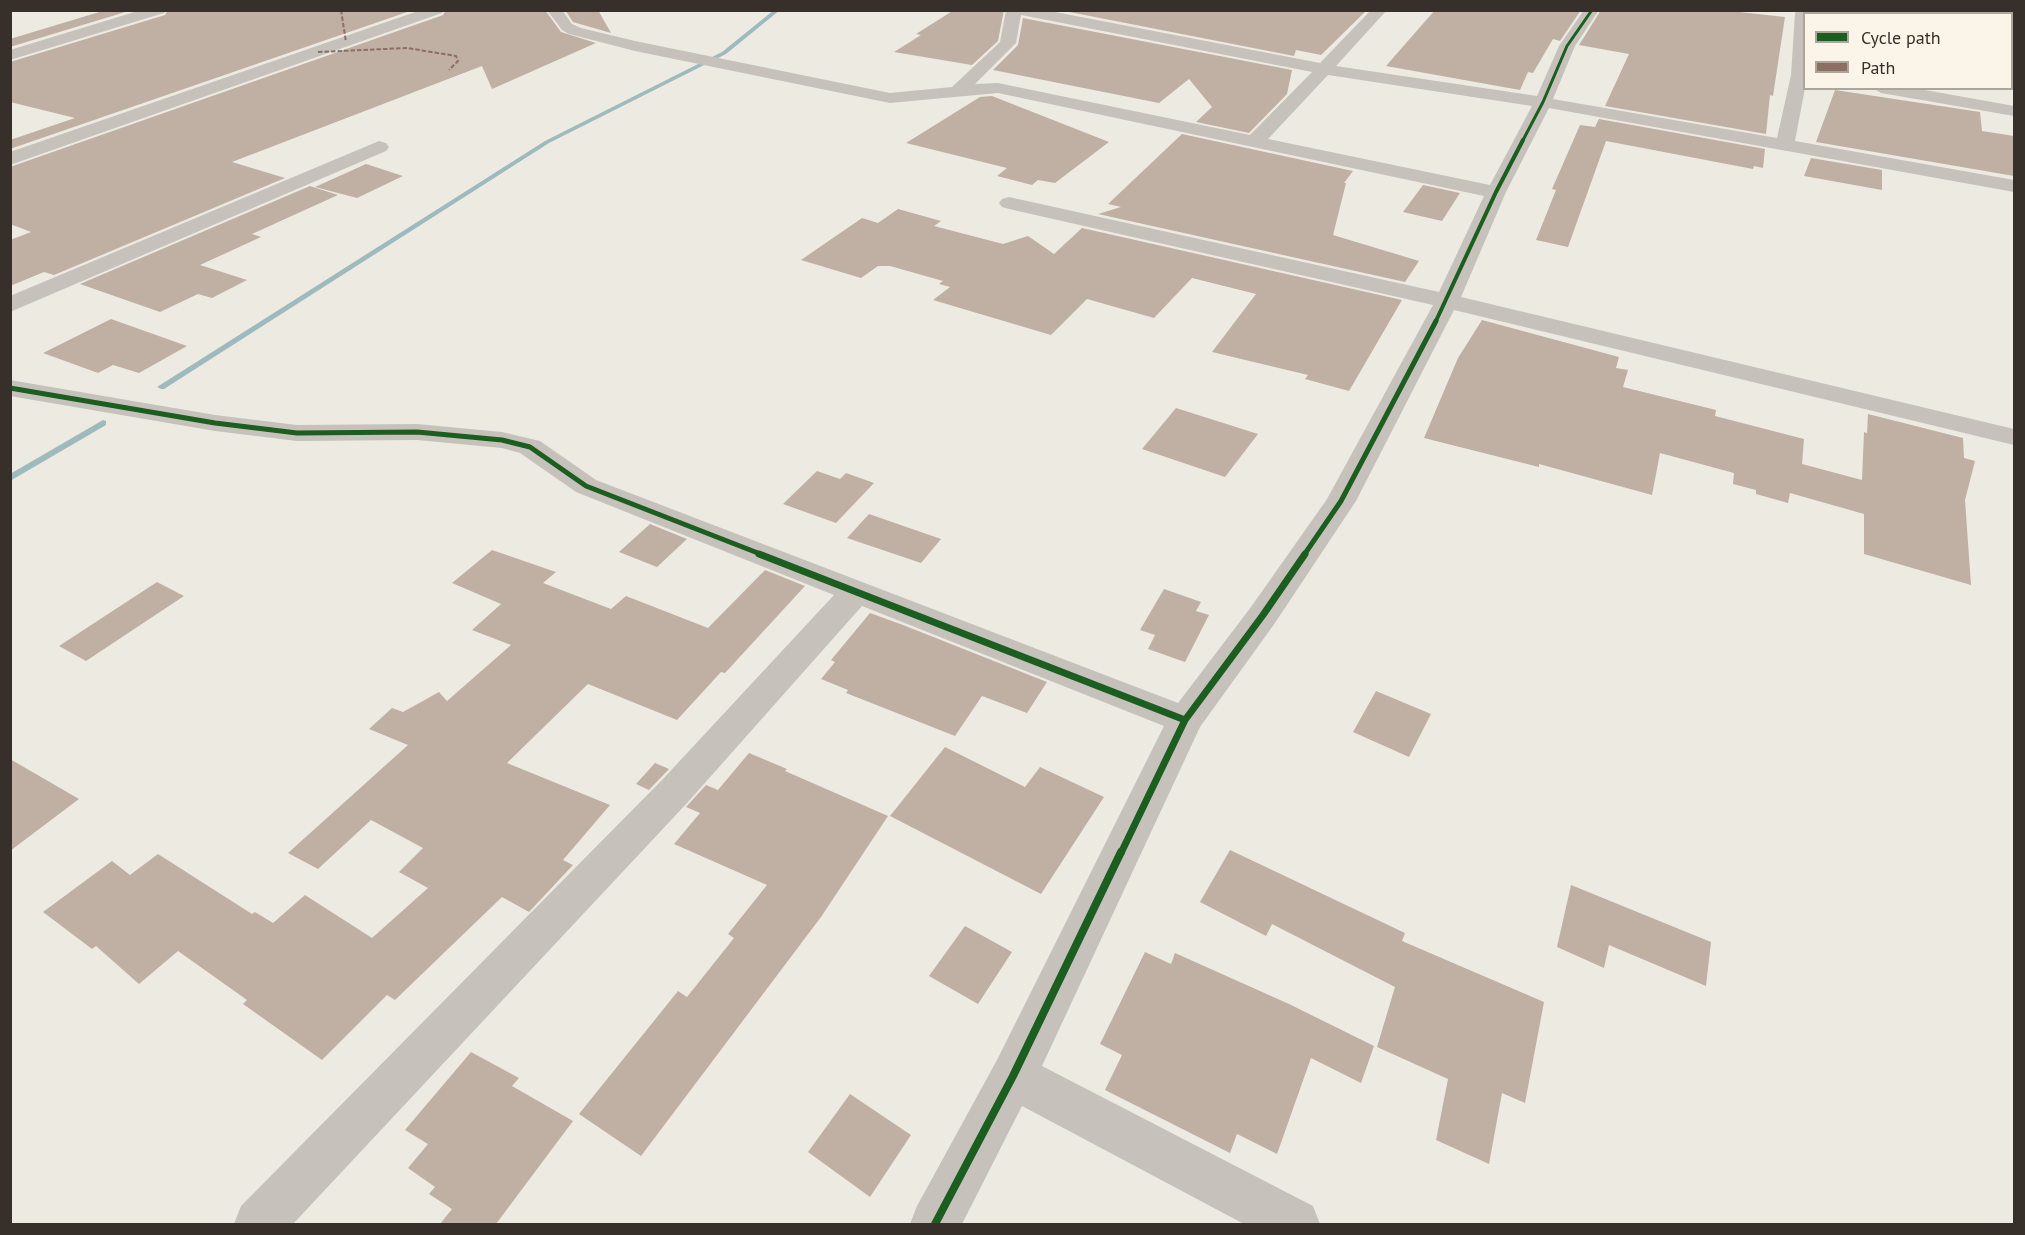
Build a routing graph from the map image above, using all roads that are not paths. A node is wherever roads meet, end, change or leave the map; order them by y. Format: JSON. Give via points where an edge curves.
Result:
{"nodes":[{"id":1,"x":159,"y":10,"type":"edge"},
{"id":2,"x":437,"y":10,"type":"edge"},
{"id":3,"x":554,"y":10,"type":"edge"},
{"id":4,"x":1014,"y":10,"type":"edge"},
{"id":5,"x":1019,"y":10,"type":"edge"},
{"id":6,"x":1592,"y":10,"type":"edge"},
{"id":7,"x":1376,"y":11,"type":"edge"},
{"id":8,"x":1800,"y":13,"type":"edge"},
{"id":9,"x":10,"y":55,"type":"edge"},
{"id":10,"x":1324,"y":69,"type":"junction"},
{"id":11,"x":1802,"y":75,"type":"edge"},
{"id":12,"x":1893,"y":90,"type":"edge"},
{"id":13,"x":958,"y":91,"type":"junction"},
{"id":14,"x":1543,"y":102,"type":"junction"},
{"id":15,"x":2014,"y":111,"type":"edge"},
{"id":16,"x":1255,"y":141,"type":"junction"},
{"id":17,"x":1785,"y":144,"type":"junction"},
{"id":18,"x":379,"y":147,"type":"dead end"},
{"id":19,"x":10,"y":159,"type":"edge"},
{"id":20,"x":2014,"y":186,"type":"edge"},
{"id":21,"x":1496,"y":192,"type":"junction"},
{"id":22,"x":1009,"y":203,"type":"dead end"},
{"id":23,"x":1447,"y":301,"type":"junction"},
{"id":24,"x":10,"y":305,"type":"edge"},
{"id":25,"x":10,"y":388,"type":"edge"},
{"id":26,"x":2014,"y":437,"type":"edge"},
{"id":27,"x":856,"y":592,"type":"junction"},
{"id":28,"x":1185,"y":720,"type":"junction"},
{"id":29,"x":1012,"y":1076,"type":"junction"},
{"id":30,"x":259,"y":1224,"type":"edge"},
{"id":31,"x":935,"y":1224,"type":"edge"},
{"id":32,"x":1295,"y":1224,"type":"edge"}],
"edges":[{"from":1,"to":9,"type":"street"},
{"from":2,"to":19,"type":"street"},
{"from":3,"to":13,"type":"street","via":[[575,31],[890,98]]},
{"from":4,"to":13,"type":"street","via":[[1008,43]]},
{"from":5,"to":10,"type":"street"},
{"from":6,"to":14,"type":"street","via":[[1567,46]]},
{"from":7,"to":10,"type":"street"},
{"from":8,"to":11,"type":"street"},
{"from":10,"to":14,"type":"street"},
{"from":10,"to":16,"type":"street"},
{"from":11,"to":17,"type":"street"},
{"from":12,"to":15,"type":"street"},
{"from":13,"to":16,"type":"street","via":[[998,88]]},
{"from":14,"to":17,"type":"street"},
{"from":14,"to":21,"type":"street"},
{"from":16,"to":21,"type":"street"},
{"from":17,"to":20,"type":"street"},
{"from":18,"to":24,"type":"street"},
{"from":21,"to":23,"type":"street"},
{"from":22,"to":23,"type":"street"},
{"from":23,"to":26,"type":"street"},
{"from":23,"to":28,"type":"street","via":[[1341,501]]},
{"from":25,"to":27,"type":"street","via":[[297,433],[417,432],[502,440],[530,447],[586,486]]},
{"from":27,"to":28,"type":"street"},
{"from":27,"to":30,"type":"street","via":[[675,791]]},
{"from":28,"to":29,"type":"street"},
{"from":29,"to":31,"type":"street"},
{"from":29,"to":32,"type":"street"}]}
